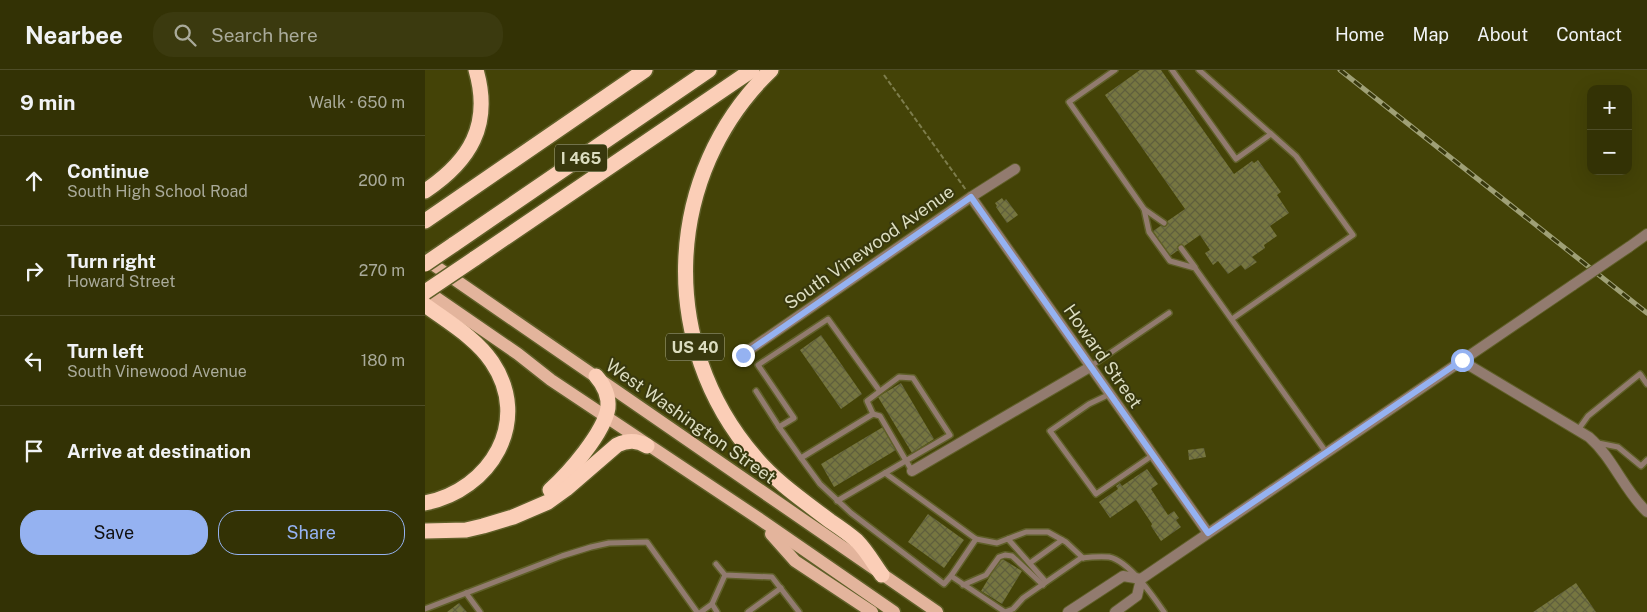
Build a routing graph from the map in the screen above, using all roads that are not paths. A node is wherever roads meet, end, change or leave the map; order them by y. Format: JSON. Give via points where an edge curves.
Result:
{"nodes":[{"id":1,"x":476,"y":70,"type":"edge"},
{"id":2,"x":645,"y":70,"type":"edge"},
{"id":3,"x":709,"y":70,"type":"edge"},
{"id":4,"x":752,"y":70,"type":"edge"},
{"id":5,"x":771,"y":70,"type":"edge"},
{"id":6,"x":1115,"y":70,"type":"edge"},
{"id":7,"x":1172,"y":70,"type":"edge"},
{"id":8,"x":1199,"y":70,"type":"edge"},
{"id":9,"x":1271,"y":134,"type":"junction"},
{"id":10,"x":1015,"y":169,"type":"dead end"},
{"id":11,"x":425,"y":191,"type":"edge"},
{"id":12,"x":971,"y":197,"type":"junction"},
{"id":13,"x":1144,"y":209,"type":"junction"},
{"id":14,"x":425,"y":221,"type":"edge"},
{"id":15,"x":1164,"y":223,"type":"dead end"},
{"id":16,"x":1647,"y":234,"type":"edge"},
{"id":17,"x":1181,"y":248,"type":"dead end"},
{"id":18,"x":425,"y":259,"type":"edge"},
{"id":19,"x":425,"y":264,"type":"edge"},
{"id":20,"x":1195,"y":268,"type":"junction"},
{"id":21,"x":425,"y":291,"type":"edge"},
{"id":22,"x":425,"y":305,"type":"edge"},
{"id":23,"x":1169,"y":313,"type":"dead end"},
{"id":24,"x":1232,"y":319,"type":"junction"},
{"id":25,"x":743,"y":355,"type":"dead end"},
{"id":26,"x":1462,"y":360,"type":"junction"},
{"id":27,"x":1090,"y":366,"type":"junction"},
{"id":28,"x":596,"y":376,"type":"junction"},
{"id":29,"x":1647,"y":384,"type":"edge"},
{"id":30,"x":879,"y":390,"type":"junction"},
{"id":31,"x":756,"y":391,"type":"dead end"},
{"id":32,"x":1110,"y":394,"type":"junction"},
{"id":33,"x":873,"y":414,"type":"junction"},
{"id":34,"x":605,"y":416,"type":"junction"},
{"id":35,"x":779,"y":427,"type":"junction"},
{"id":36,"x":1578,"y":430,"type":"junction"},
{"id":37,"x":1595,"y":443,"type":"junction"},
{"id":38,"x":647,"y":446,"type":"junction"},
{"id":39,"x":1326,"y":452,"type":"junction"},
{"id":40,"x":1153,"y":455,"type":"junction"},
{"id":41,"x":801,"y":458,"type":"junction"},
{"id":42,"x":907,"y":460,"type":"junction"},
{"id":43,"x":1647,"y":460,"type":"edge"},
{"id":44,"x":912,"y":471,"type":"joint"},
{"id":45,"x":885,"y":473,"type":"junction"},
{"id":46,"x":837,"y":501,"type":"junction"},
{"id":47,"x":425,"y":503,"type":"edge"},
{"id":48,"x":528,"y":509,"type":"junction"},
{"id":49,"x":1647,"y":512,"type":"edge"},
{"id":50,"x":758,"y":518,"type":"junction"},
{"id":51,"x":425,"y":531,"type":"edge"},
{"id":52,"x":1208,"y":533,"type":"junction"},
{"id":53,"x":976,"y":539,"type":"junction"},
{"id":54,"x":1008,"y":539,"type":"junction"},
{"id":55,"x":1062,"y":540,"type":"junction"},
{"id":56,"x":1083,"y":558,"type":"junction"},
{"id":57,"x":1030,"y":563,"type":"junction"},
{"id":58,"x":716,"y":564,"type":"dead end"},
{"id":59,"x":725,"y":575,"type":"junction"},
{"id":60,"x":882,"y":575,"type":"junction"},
{"id":61,"x":951,"y":576,"type":"junction"},
{"id":62,"x":1141,"y":579,"type":"junction"},
{"id":63,"x":1045,"y":583,"type":"junction"},
{"id":64,"x":963,"y":585,"type":"junction"},
{"id":65,"x":781,"y":588,"type":"junction"},
{"id":66,"x":466,"y":592,"type":"junction"},
{"id":67,"x":712,"y":604,"type":"junction"},
{"id":68,"x":425,"y":609,"type":"edge"},
{"id":69,"x":796,"y":611,"type":"edge"},
{"id":70,"x":1117,"y":611,"type":"edge"},
{"id":71,"x":481,"y":612,"type":"edge"},
{"id":72,"x":697,"y":612,"type":"edge"},
{"id":73,"x":701,"y":612,"type":"edge"},
{"id":74,"x":717,"y":612,"type":"edge"},
{"id":75,"x":748,"y":612,"type":"edge"},
{"id":76,"x":872,"y":612,"type":"edge"},
{"id":77,"x":894,"y":612,"type":"edge"},
{"id":78,"x":937,"y":612,"type":"edge"},
{"id":79,"x":1068,"y":612,"type":"edge"},
{"id":80,"x":1164,"y":612,"type":"edge"}],
"edges":[{"from":1,"to":11,"type":"highway","via":[[481,97],[475,135],[455,168]]},
{"from":2,"to":14,"type":"highway","number":"I 465"},
{"from":3,"to":19,"type":"highway","number":"I 465","bridge":true},
{"from":4,"to":21,"type":"highway","bridge":true},
{"from":5,"to":60,"type":"highway","number":"US 40","via":[[750,92],[723,130],[699,185],[686,247],[686,290],[691,330],[709,386],[742,442],[787,488],[857,541]]},
{"from":6,"to":13,"type":"lane","via":[[1069,102]]},
{"from":7,"to":9,"type":"lane","via":[[1236,159]]},
{"from":8,"to":9,"type":"lane"},
{"from":9,"to":24,"type":"lane","via":[[1296,156],[1353,235]]},
{"from":10,"to":12,"type":"street","name":"South Vinewood Avenue"},
{"from":12,"to":25,"type":"street","name":"South Vinewood Avenue"},
{"from":12,"to":27,"type":"street","name":"Howard Street"},
{"from":13,"to":15,"type":"lane"},
{"from":13,"to":20,"type":"lane","via":[[1149,232],[1170,261]]},
{"from":16,"to":26,"type":"street","bridge":true},
{"from":17,"to":20,"type":"lane"},
{"from":18,"to":28,"type":"main road","name":"West Washington Street"},
{"from":20,"to":24,"type":"lane"},
{"from":21,"to":34,"type":"main road"},
{"from":22,"to":47,"type":"highway","via":[[471,339],[492,362],[502,383],[507,411],[503,436],[485,470],[451,496]]},
{"from":23,"to":27,"type":"lane"},
{"from":24,"to":39,"type":"lane"},
{"from":26,"to":36,"type":"street"},
{"from":26,"to":39,"type":"street"},
{"from":27,"to":32,"type":"street","name":"Howard Street"},
{"from":27,"to":44,"type":"street"},
{"from":28,"to":34,"type":"highway","via":[[607,396]]},
{"from":28,"to":60,"type":"main road","name":"West Washington Street"},
{"from":29,"to":36,"type":"lane","via":[[1640,374],[1588,416]]},
{"from":30,"to":33,"type":"lane","via":[[867,401]]},
{"from":30,"to":35,"type":"lane","via":[[828,318],[758,365],[794,418]]},
{"from":30,"to":42,"type":"lane","via":[[899,377],[913,378],[951,435]]},
{"from":31,"to":35,"type":"lane"},
{"from":32,"to":40,"type":"street","name":"Howard Street"},
{"from":32,"to":40,"type":"lane","via":[[1089,404],[1050,431],[1096,494]]},
{"from":33,"to":41,"type":"lane"},
{"from":33,"to":42,"type":"lane","via":[[880,416]]},
{"from":34,"to":38,"type":"main road"},
{"from":34,"to":48,"type":"highway","via":[[580,459]]},
{"from":35,"to":41,"type":"lane"},
{"from":36,"to":37,"type":"street"},
{"from":37,"to":43,"type":"lane","via":[[1617,446],[1641,466]]},
{"from":37,"to":49,"type":"street"},
{"from":38,"to":48,"type":"highway","via":[[637,441],[617,445],[566,489],[547,502]]},
{"from":38,"to":50,"type":"main road"},
{"from":39,"to":52,"type":"street"},
{"from":40,"to":52,"type":"street","name":"Howard Street"},
{"from":41,"to":46,"type":"lane"},
{"from":42,"to":44,"type":"lane"},
{"from":42,"to":45,"type":"lane"},
{"from":45,"to":46,"type":"lane"},
{"from":45,"to":53,"type":"lane"},
{"from":46,"to":61,"type":"lane","via":[[944,584]]},
{"from":48,"to":51,"type":"highway","via":[[466,530]]},
{"from":50,"to":76,"type":"main road","via":[[795,561]]},
{"from":50,"to":77,"type":"main road"},
{"from":52,"to":62,"type":"street"},
{"from":53,"to":54,"type":"lane","via":[[997,543]]},
{"from":53,"to":61,"type":"lane"},
{"from":54,"to":55,"type":"lane","via":[[1025,532],[1048,532]]},
{"from":54,"to":57,"type":"lane"},
{"from":55,"to":56,"type":"lane"},
{"from":55,"to":57,"type":"lane"},
{"from":56,"to":62,"type":"lane","via":[[1110,557]]},
{"from":56,"to":63,"type":"lane"},
{"from":57,"to":63,"type":"lane"},
{"from":58,"to":59,"type":"lane"},
{"from":59,"to":65,"type":"lane","via":[[772,577]]},
{"from":59,"to":67,"type":"lane"},
{"from":60,"to":78,"type":"main road","name":"West Washington Street"},
{"from":61,"to":64,"type":"lane"},
{"from":62,"to":70,"type":"street","via":[[1137,596]]},
{"from":62,"to":79,"type":"street","via":[[1123,576]]},
{"from":62,"to":80,"type":"lane"},
{"from":63,"to":64,"type":"lane","via":[[1023,598],[1013,610],[1005,612]]},
{"from":63,"to":64,"type":"lane","via":[[1012,556],[1005,555],[999,557],[986,575]]},
{"from":65,"to":69,"type":"lane"},
{"from":65,"to":75,"type":"lane"},
{"from":66,"to":68,"type":"lane"},
{"from":66,"to":71,"type":"lane"},
{"from":66,"to":72,"type":"lane","via":[[591,547],[647,542]]},
{"from":67,"to":73,"type":"lane"},
{"from":67,"to":74,"type":"lane"}]}
